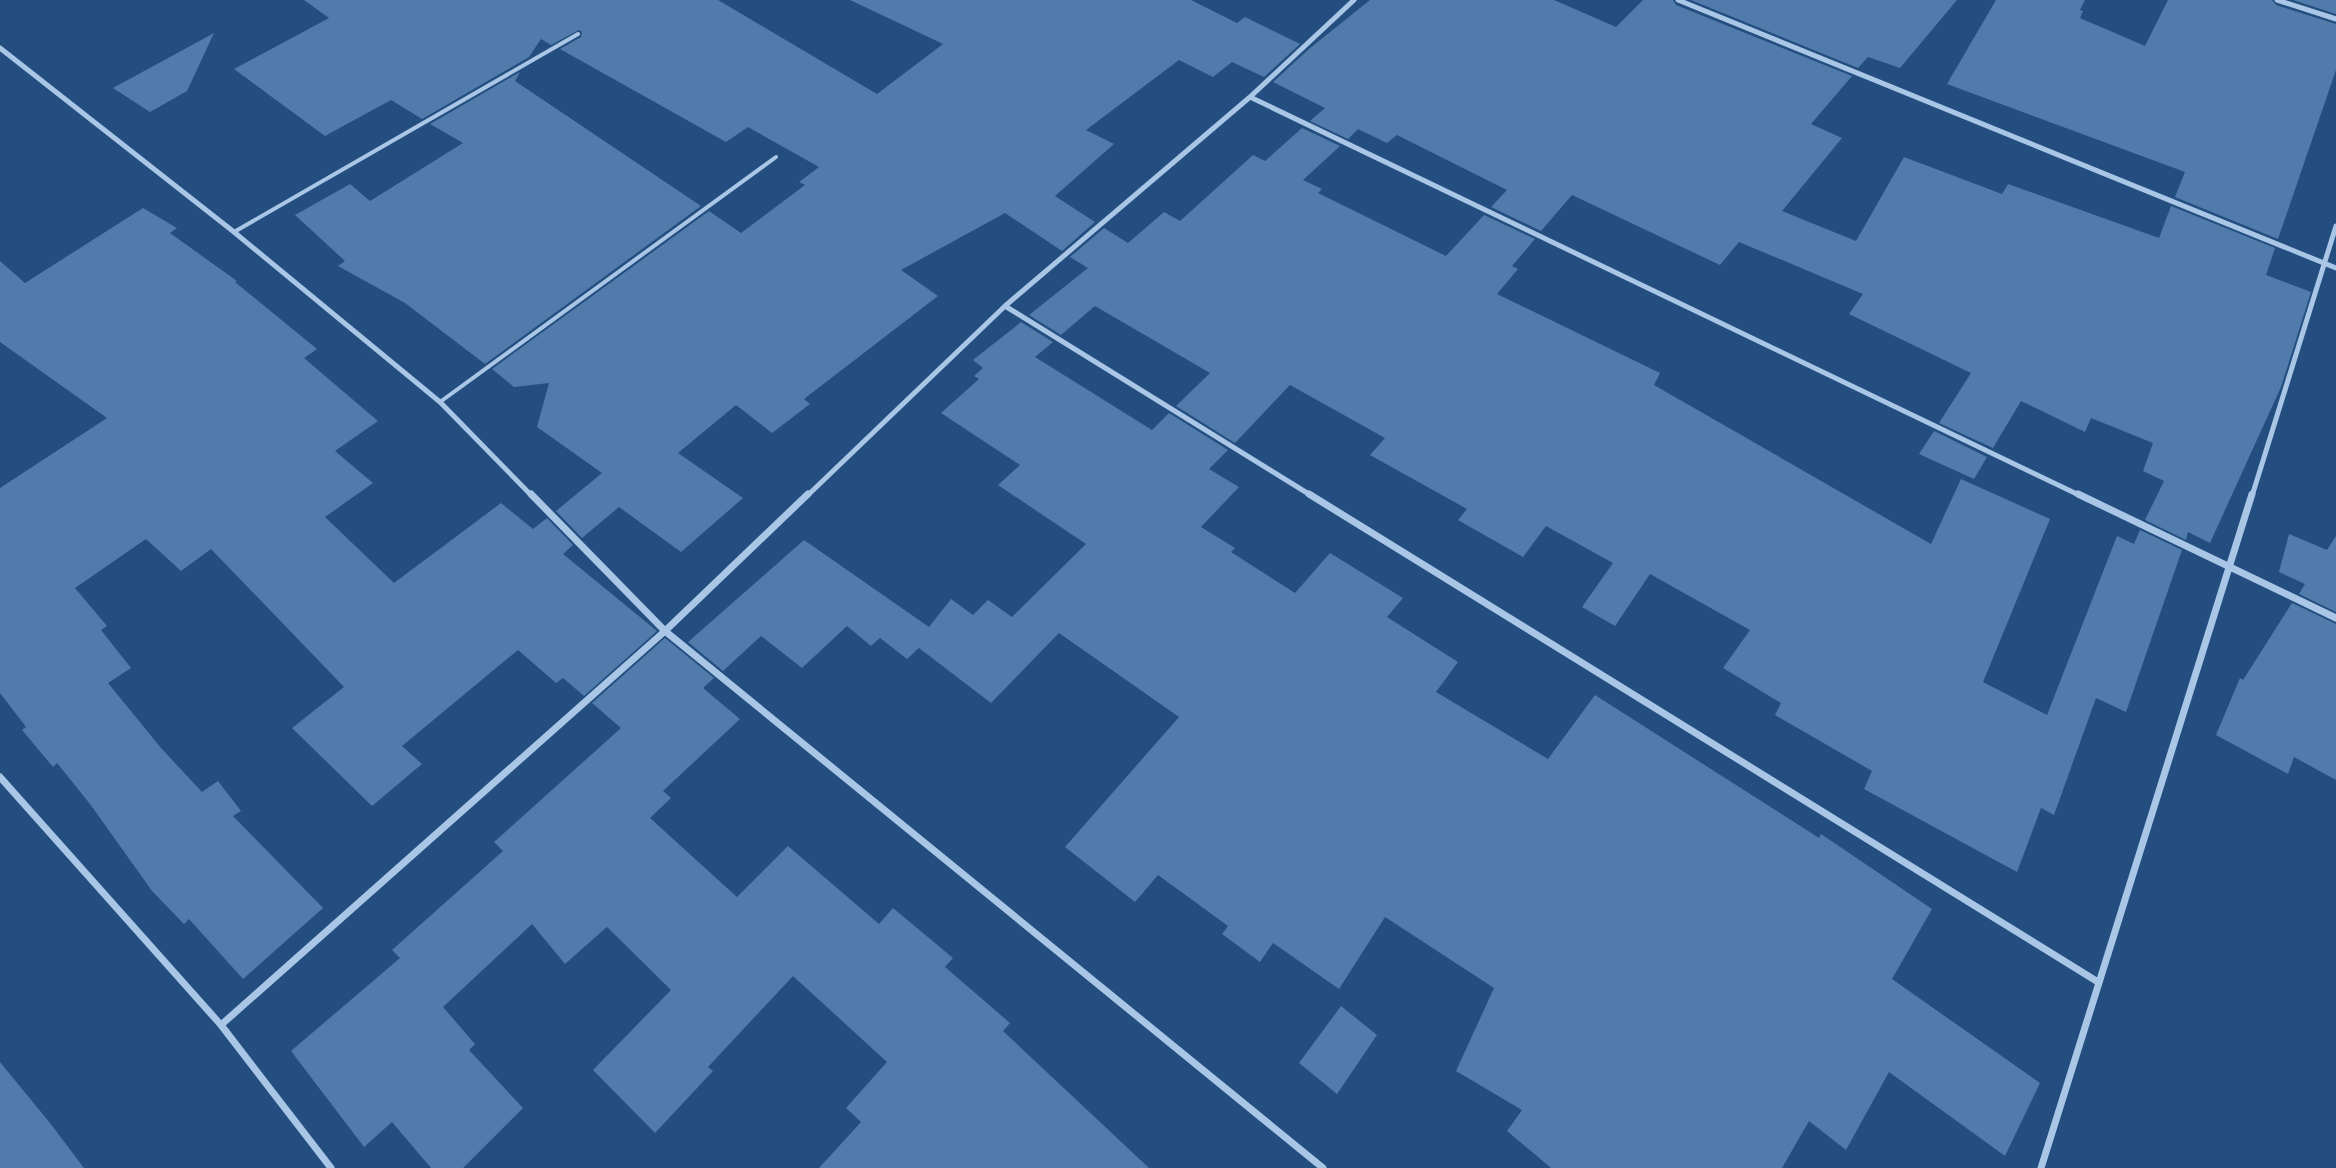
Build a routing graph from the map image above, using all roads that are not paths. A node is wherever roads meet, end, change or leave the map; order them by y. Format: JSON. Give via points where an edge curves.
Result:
{"nodes":[{"id":1,"x":1354,"y":0,"type":"edge"},
{"id":2,"x":1678,"y":0,"type":"edge"},
{"id":3,"x":2277,"y":0,"type":"edge"},
{"id":4,"x":2336,"y":19,"type":"edge"},
{"id":5,"x":578,"y":34,"type":"dead end"},
{"id":6,"x":0,"y":48,"type":"edge"},
{"id":7,"x":1250,"y":96,"type":"junction"},
{"id":8,"x":776,"y":158,"type":"dead end"},
{"id":9,"x":2336,"y":226,"type":"edge"},
{"id":10,"x":234,"y":232,"type":"junction"},
{"id":11,"x":2325,"y":264,"type":"junction"},
{"id":12,"x":2336,"y":268,"type":"edge"},
{"id":13,"x":1005,"y":306,"type":"junction"},
{"id":14,"x":440,"y":402,"type":"junction"},
{"id":15,"x":2229,"y":566,"type":"junction"},
{"id":16,"x":2336,"y":618,"type":"edge"},
{"id":17,"x":664,"y":631,"type":"junction"},
{"id":18,"x":0,"y":777,"type":"edge"},
{"id":19,"x":2098,"y":982,"type":"junction"},
{"id":20,"x":221,"y":1025,"type":"junction"},
{"id":21,"x":331,"y":1168,"type":"edge"},
{"id":22,"x":1323,"y":1168,"type":"edge"},
{"id":23,"x":2042,"y":1168,"type":"edge"}],
"edges":[{"from":1,"to":7,"type":"street"},
{"from":2,"to":11,"type":"street"},
{"from":3,"to":4,"type":"street"},
{"from":5,"to":10,"type":"lane"},
{"from":6,"to":10,"type":"street"},
{"from":7,"to":13,"type":"street"},
{"from":7,"to":15,"type":"street"},
{"from":8,"to":14,"type":"lane"},
{"from":9,"to":11,"type":"street"},
{"from":10,"to":14,"type":"street"},
{"from":11,"to":12,"type":"street"},
{"from":11,"to":15,"type":"street"},
{"from":13,"to":17,"type":"street"},
{"from":13,"to":19,"type":"street"},
{"from":14,"to":17,"type":"street"},
{"from":15,"to":16,"type":"street"},
{"from":15,"to":19,"type":"street"},
{"from":17,"to":20,"type":"street"},
{"from":17,"to":22,"type":"street"},
{"from":18,"to":20,"type":"street"},
{"from":19,"to":23,"type":"street"},
{"from":20,"to":21,"type":"street"}]}
